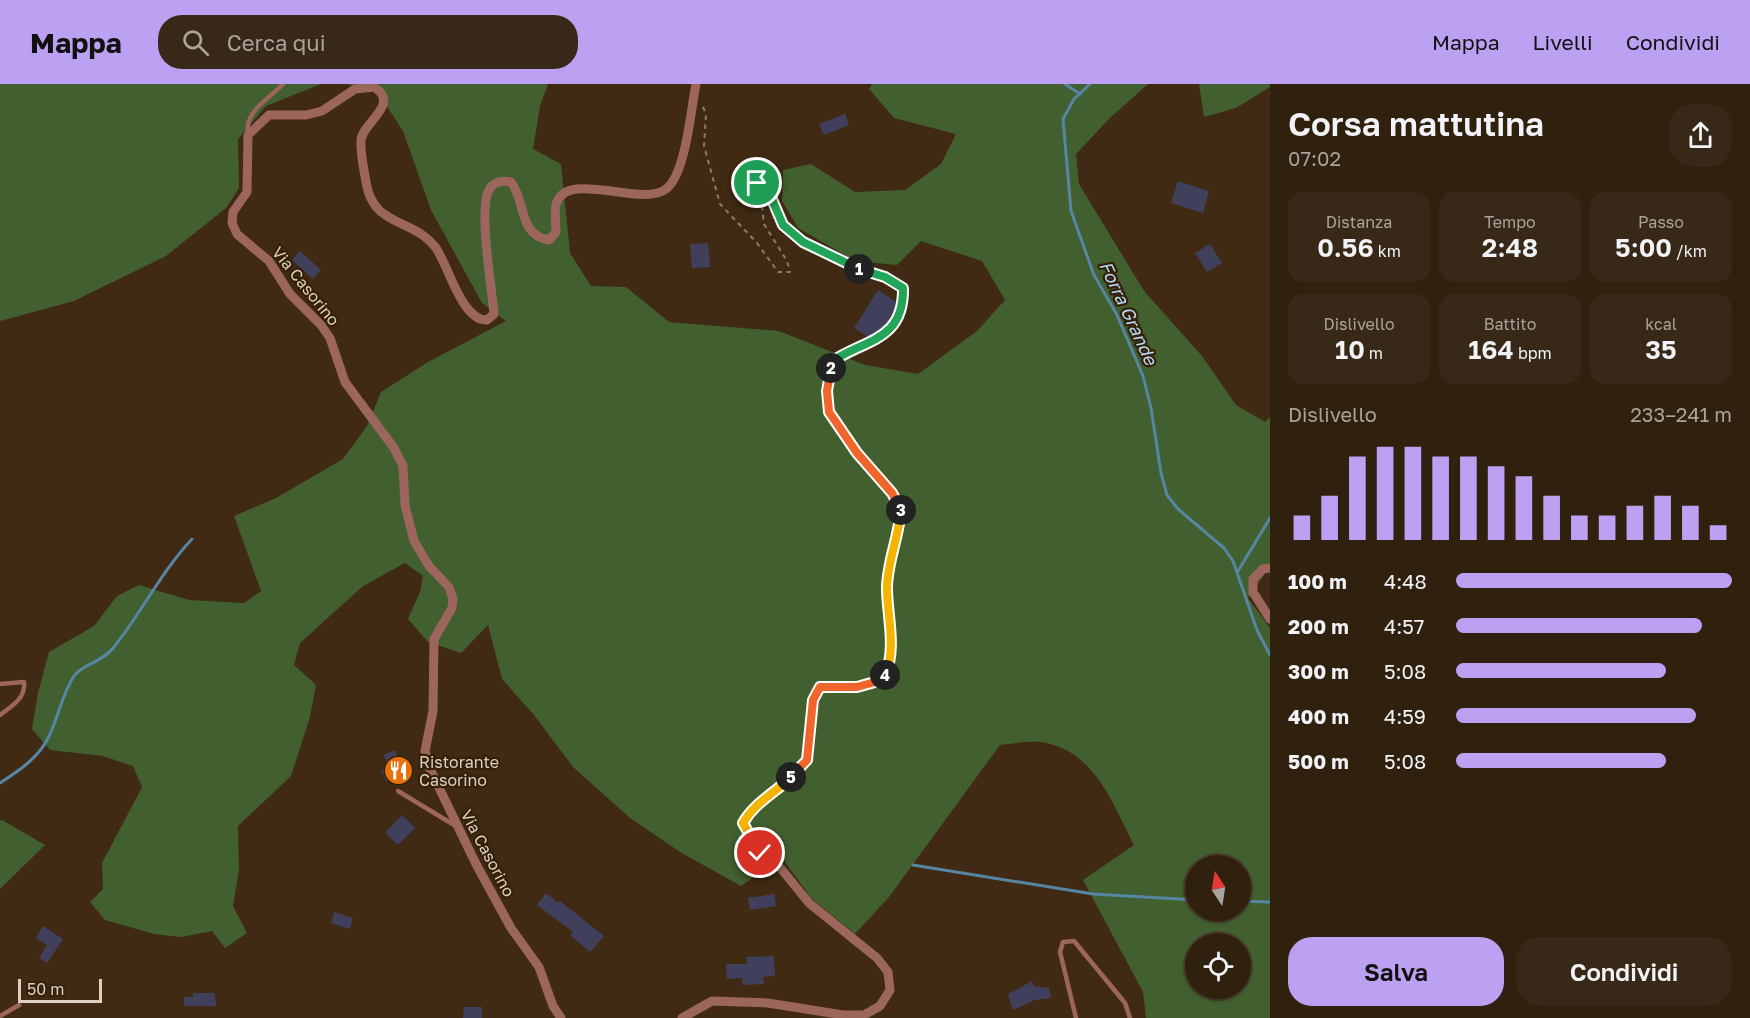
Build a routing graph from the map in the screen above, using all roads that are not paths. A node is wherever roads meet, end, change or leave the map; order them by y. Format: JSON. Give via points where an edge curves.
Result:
{"nodes":[{"id":1,"x":282,"y":84,"type":"edge"},
{"id":2,"x":696,"y":84,"type":"edge"},
{"id":3,"x":248,"y":135,"type":"junction"},
{"id":4,"x":1270,"y":568,"type":"edge"},
{"id":5,"x":1270,"y":619,"type":"edge"},
{"id":6,"x":0,"y":684,"type":"edge"},
{"id":7,"x":0,"y":715,"type":"edge"},
{"id":8,"x":398,"y":791,"type":"dead end"},
{"id":9,"x":457,"y":826,"type":"junction"},
{"id":10,"x":778,"y":865,"type":"road end"},
{"id":11,"x":19,"y":1005,"type":"dead end"},
{"id":12,"x":0,"y":1016,"type":"edge"},
{"id":13,"x":561,"y":1018,"type":"edge"},
{"id":14,"x":682,"y":1018,"type":"edge"},
{"id":15,"x":1076,"y":1018,"type":"edge"},
{"id":16,"x":1130,"y":1018,"type":"edge"}],
"edges":[{"from":1,"to":3,"type":"lane","via":[[250,115]]},
{"from":2,"to":3,"type":"street","via":[[678,169],[665,190],[650,195],[570,190],[560,195],[556,232],[549,240],[536,236],[527,225],[511,182],[497,182],[491,187],[485,208],[494,314],[487,320],[473,316],[465,306],[430,241],[382,215],[369,196],[361,140],[381,112],[380,90],[355,89],[322,111],[306,115],[268,115]]},
{"from":3,"to":9,"type":"street","name":"Via Casorino","via":[[246,192],[233,212],[232,223],[237,234],[269,261],[290,294],[330,338],[345,382],[403,466],[405,505],[414,541],[429,566],[449,587],[453,599],[434,639],[433,711],[426,751],[430,769]]},
{"from":4,"to":5,"type":"street","via":[[1253,579],[1253,592]]},
{"from":6,"to":7,"type":"lane","via":[[24,682],[25,689],[18,702]]},
{"from":8,"to":9,"type":"lane"},
{"from":9,"to":13,"type":"street","name":"Via Casorino","via":[[512,928],[539,967]]},
{"from":10,"to":14,"type":"street","via":[[809,903],[877,958],[888,972],[890,990],[880,1006],[864,1015],[843,1015],[768,1003],[712,1001]]},
{"from":11,"to":12,"type":"lane"},
{"from":15,"to":16,"type":"lane","via":[[1060,952],[1063,942],[1074,941],[1125,1003]]}]}
